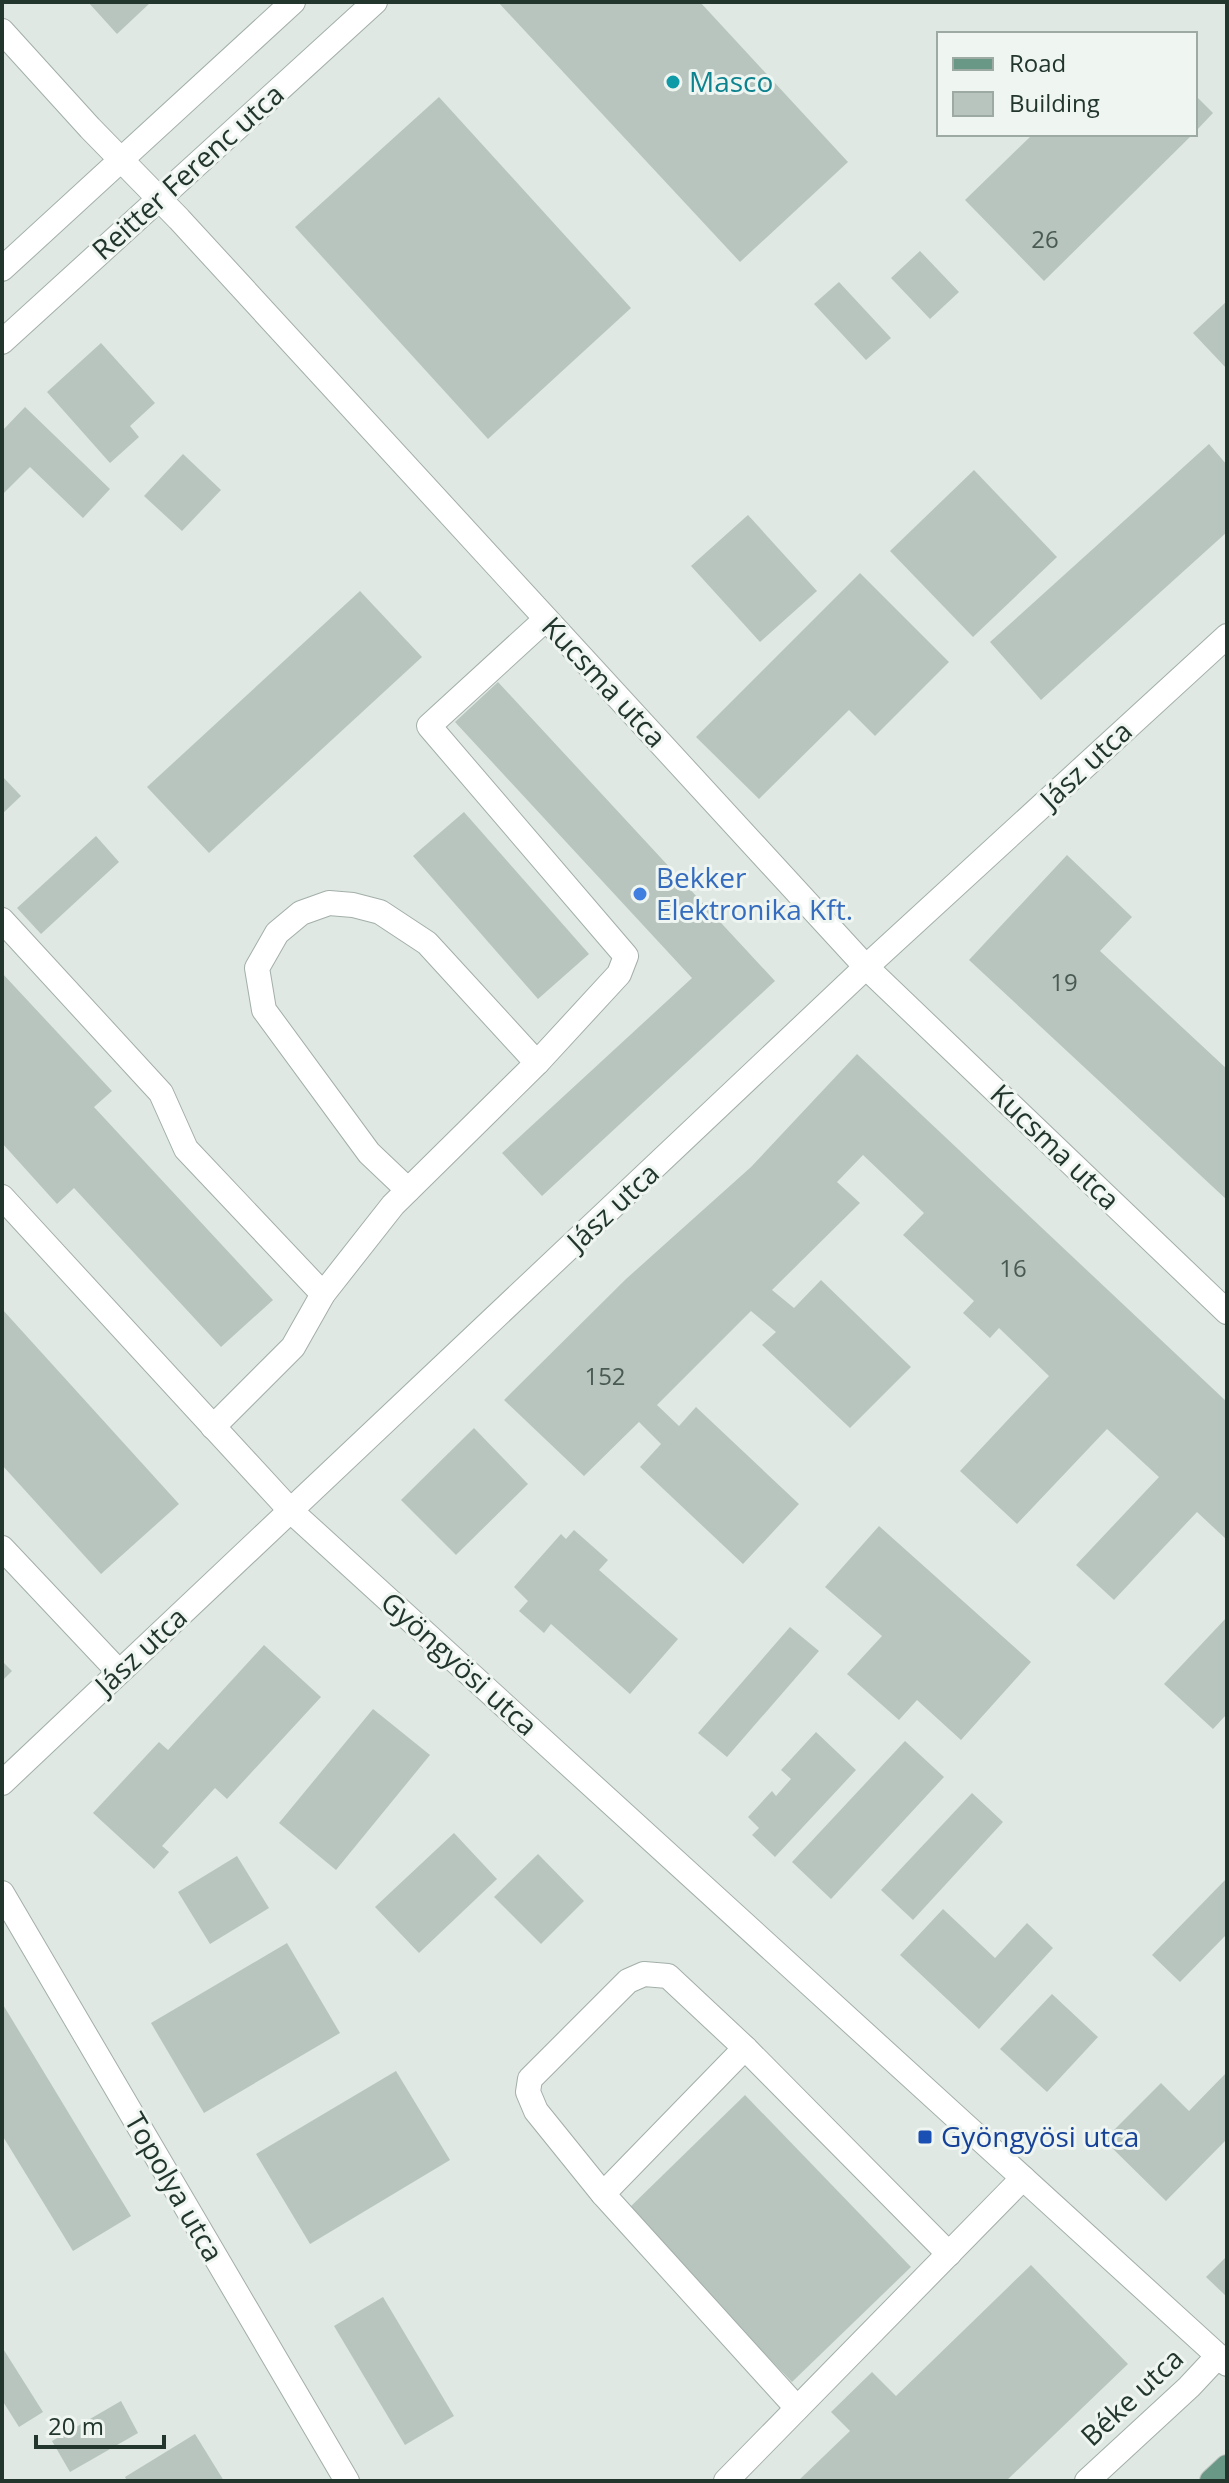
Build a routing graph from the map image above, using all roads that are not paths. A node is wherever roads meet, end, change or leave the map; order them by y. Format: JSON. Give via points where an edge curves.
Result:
{"nodes":[{"id":1,"x":293,"y":2,"type":"edge"},
{"id":2,"x":375,"y":2,"type":"edge"},
{"id":3,"x":2,"y":31,"type":"edge"},
{"id":4,"x":120,"y":160,"type":"junction"},
{"id":5,"x":158,"y":199,"type":"junction"},
{"id":6,"x":2,"y":269,"type":"edge"},
{"id":7,"x":2,"y":342,"type":"edge"},
{"id":8,"x":546,"y":619,"type":"junction"},
{"id":9,"x":1227,"y":636,"type":"edge"},
{"id":10,"x":2,"y":920,"type":"edge"},
{"id":11,"x":866,"y":967,"type":"junction"},
{"id":12,"x":537,"y":1063,"type":"junction"},
{"id":13,"x":408,"y":1190,"type":"junction"},
{"id":14,"x":2,"y":1197,"type":"edge"},
{"id":15,"x":323,"y":1294,"type":"junction"},
{"id":16,"x":1227,"y":1312,"type":"edge"},
{"id":17,"x":213,"y":1427,"type":"junction"},
{"id":18,"x":291,"y":1511,"type":"junction"},
{"id":19,"x":2,"y":1548,"type":"edge"},
{"id":20,"x":119,"y":1672,"type":"junction"},
{"id":21,"x":2,"y":1783,"type":"edge"},
{"id":22,"x":2,"y":1893,"type":"edge"},
{"id":23,"x":745,"y":2048,"type":"junction"},
{"id":24,"x":1023,"y":2178,"type":"junction"},
{"id":25,"x":603,"y":2194,"type":"junction"},
{"id":26,"x":949,"y":2254,"type":"junction"},
{"id":27,"x":1223,"y":2360,"type":"edge"},
{"id":28,"x":797,"y":2408,"type":"junction"},
{"id":29,"x":1227,"y":2467,"type":"edge"},
{"id":30,"x":347,"y":2481,"type":"edge"},
{"id":31,"x":726,"y":2481,"type":"edge"},
{"id":32,"x":1087,"y":2481,"type":"edge"},
{"id":33,"x":1212,"y":2481,"type":"edge"}],
"edges":[{"from":1,"to":4,"type":"street","name":"Reitter Ferenc utca"},
{"from":2,"to":5,"type":"street","name":"Reitter Ferenc utca"},
{"from":3,"to":4,"type":"street","name":"Kucsma utca"},
{"from":4,"to":5,"type":"street","name":"Kucsma utca"},
{"from":4,"to":6,"type":"street","name":"Reitter Ferenc utca"},
{"from":5,"to":7,"type":"street","name":"Reitter Ferenc utca"},
{"from":5,"to":8,"type":"street","name":"Kucsma utca"},
{"from":8,"to":11,"type":"street","name":"Kucsma utca"},
{"from":8,"to":12,"type":"street","via":[[429,726],[626,956],[619,974]]},
{"from":9,"to":11,"type":"street","name":"Jász utca"},
{"from":10,"to":15,"type":"street","via":[[161,1093],[186,1149]]},
{"from":11,"to":16,"type":"street","name":"Kucsma utca"},
{"from":11,"to":18,"type":"street","name":"Jász utca"},
{"from":12,"to":13,"type":"street"},
{"from":12,"to":13,"type":"street","via":[[427,943],[380,912],[329,903],[301,913],[277,933],[257,968],[264,1010],[369,1153]]},
{"from":13,"to":15,"type":"street"},
{"from":14,"to":17,"type":"street","name":"Gyöngyösi utca"},
{"from":15,"to":17,"type":"street","via":[[293,1347]]},
{"from":17,"to":18,"type":"street","name":"Gyöngyösi utca"},
{"from":18,"to":20,"type":"street","name":"Jász utca"},
{"from":18,"to":24,"type":"street","name":"Gyöngyösi utca"},
{"from":19,"to":20,"type":"street"},
{"from":20,"to":21,"type":"street","name":"Jász utca"},
{"from":22,"to":30,"type":"street","name":"Topolya utca"},
{"from":23,"to":25,"type":"street"},
{"from":23,"to":25,"type":"street","via":[[668,1976],[644,1974],[628,1981],[530,2079],[528,2092],[536,2111]]},
{"from":23,"to":26,"type":"street"},
{"from":24,"to":26,"type":"street"},
{"from":24,"to":27,"type":"street","name":"Gyöngyösi utca"},
{"from":25,"to":28,"type":"street"},
{"from":26,"to":28,"type":"street"},
{"from":27,"to":32,"type":"street","name":"Béke utca"},
{"from":28,"to":31,"type":"street"},
{"from":29,"to":33,"type":"main road"}]}
